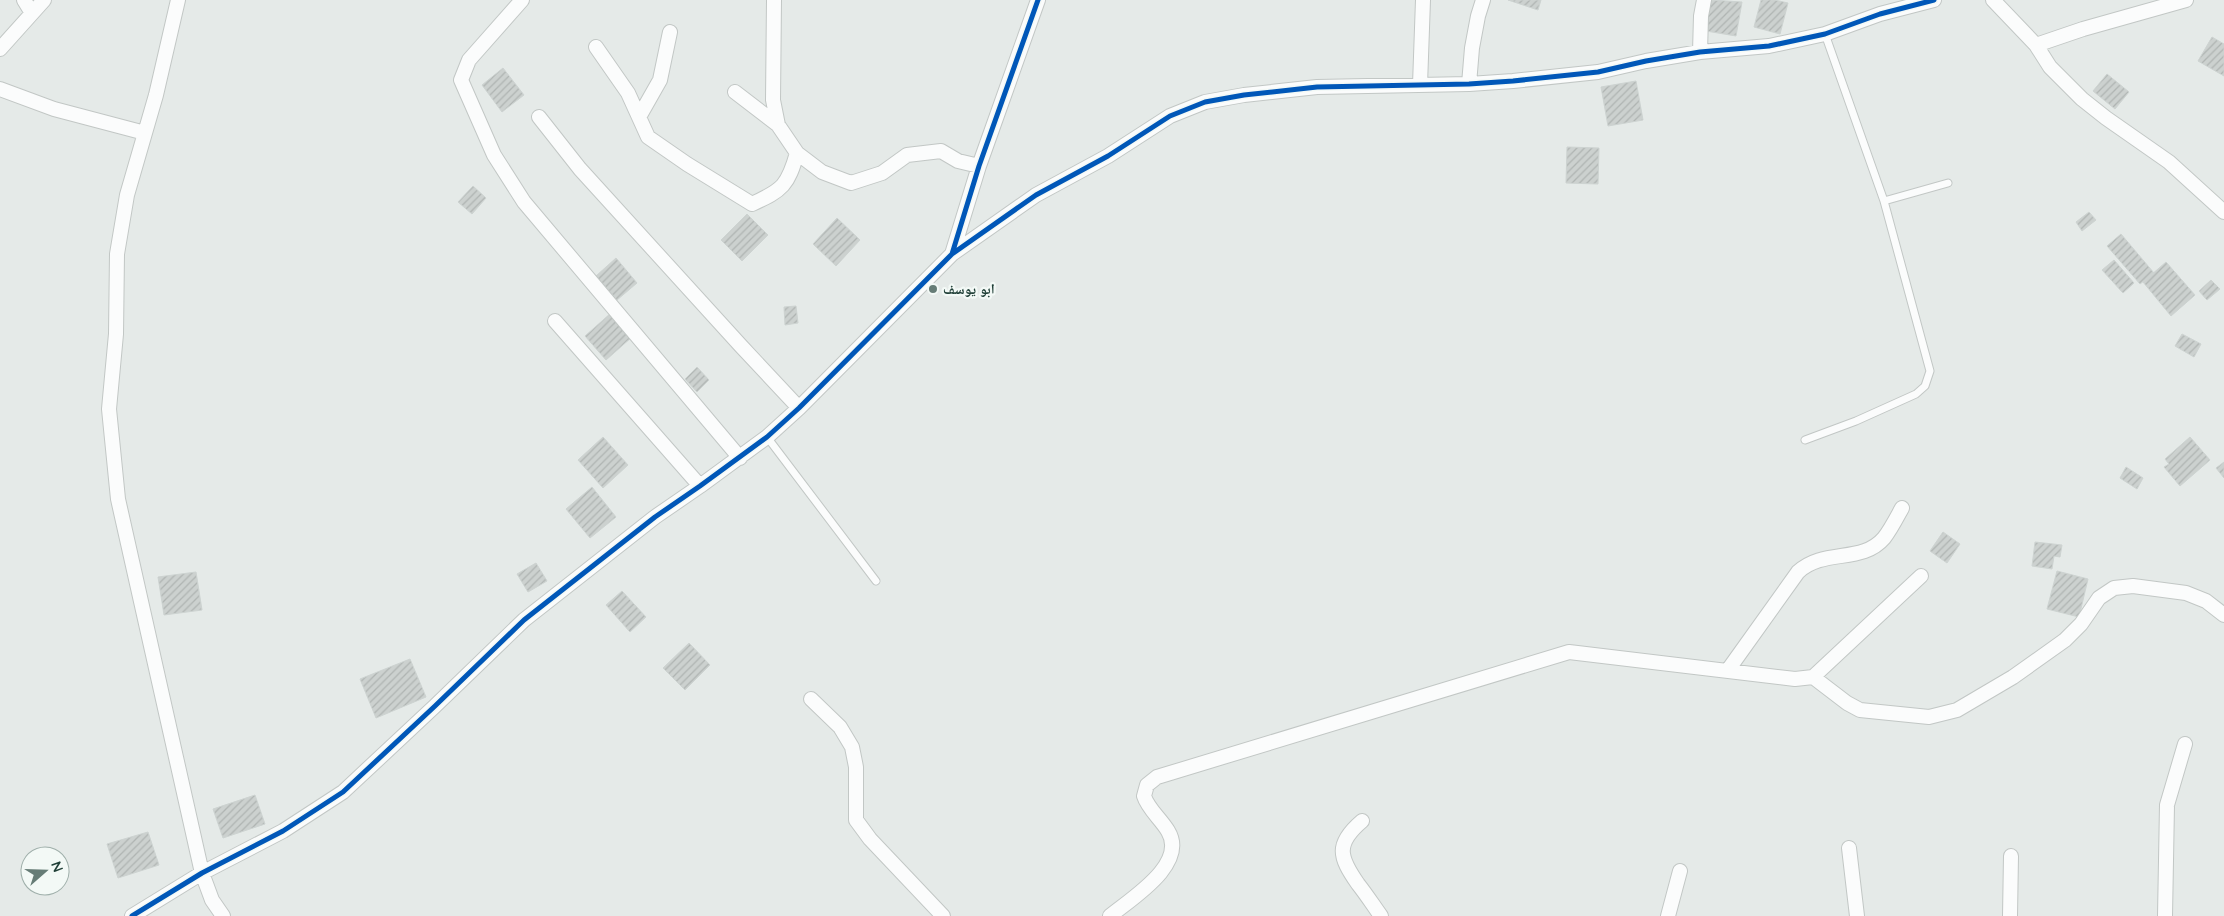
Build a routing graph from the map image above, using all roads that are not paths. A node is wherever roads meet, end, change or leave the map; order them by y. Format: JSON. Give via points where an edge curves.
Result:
{"nodes":[{"id":1,"x":24,"y":0,"type":"edge"},
{"id":2,"x":44,"y":0,"type":"edge"},
{"id":3,"x":178,"y":0,"type":"edge"},
{"id":4,"x":522,"y":0,"type":"edge"},
{"id":5,"x":774,"y":0,"type":"edge"},
{"id":6,"x":1038,"y":0,"type":"edge"},
{"id":7,"x":1423,"y":0,"type":"edge"},
{"id":8,"x":1483,"y":0,"type":"edge"},
{"id":9,"x":1704,"y":0,"type":"edge"},
{"id":10,"x":1934,"y":0,"type":"edge"},
{"id":11,"x":1993,"y":0,"type":"edge"},
{"id":12,"x":2186,"y":0,"type":"edge"},
{"id":13,"x":2157,"y":4,"type":"edge"},
{"id":14,"x":32,"y":13,"type":"junction"},
{"id":15,"x":670,"y":32,"type":"dead end"},
{"id":16,"x":1825,"y":34,"type":"junction"},
{"id":17,"x":2036,"y":45,"type":"junction"},
{"id":18,"x":596,"y":47,"type":"dead end"},
{"id":19,"x":0,"y":49,"type":"edge"},
{"id":20,"x":1700,"y":52,"type":"junction"},
{"id":21,"x":1469,"y":84,"type":"junction"},
{"id":22,"x":1420,"y":85,"type":"junction"},
{"id":23,"x":0,"y":89,"type":"edge"},
{"id":24,"x":735,"y":92,"type":"dead end"},
{"id":25,"x":539,"y":117,"type":"dead end"},
{"id":26,"x":639,"y":117,"type":"junction"},
{"id":27,"x":778,"y":125,"type":"junction"},
{"id":28,"x":145,"y":133,"type":"junction"},
{"id":29,"x":797,"y":153,"type":"junction"},
{"id":30,"x":979,"y":166,"type":"junction"},
{"id":31,"x":1948,"y":183,"type":"dead end"},
{"id":32,"x":1884,"y":201,"type":"junction"},
{"id":33,"x":2224,"y":212,"type":"edge"},
{"id":34,"x":952,"y":254,"type":"junction"},
{"id":35,"x":555,"y":321,"type":"dead end"},
{"id":36,"x":800,"y":408,"type":"junction"},
{"id":37,"x":767,"y":437,"type":"junction"},
{"id":38,"x":1805,"y":440,"type":"dead end"},
{"id":39,"x":740,"y":458,"type":"junction"},
{"id":40,"x":700,"y":486,"type":"junction"},
{"id":41,"x":1902,"y":508,"type":"dead end"},
{"id":42,"x":1921,"y":576,"type":"dead end"},
{"id":43,"x":876,"y":581,"type":"dead end"},
{"id":44,"x":2224,"y":615,"type":"edge"},
{"id":45,"x":1728,"y":670,"type":"junction"},
{"id":46,"x":1813,"y":677,"type":"junction"},
{"id":47,"x":811,"y":700,"type":"dead end"},
{"id":48,"x":2185,"y":744,"type":"dead end"},
{"id":49,"x":1362,"y":820,"type":"dead end"},
{"id":50,"x":1849,"y":848,"type":"dead end"},
{"id":51,"x":2011,"y":856,"type":"dead end"},
{"id":52,"x":1680,"y":871,"type":"dead end"},
{"id":53,"x":202,"y":873,"type":"junction"},
{"id":54,"x":132,"y":916,"type":"edge"},
{"id":55,"x":223,"y":916,"type":"edge"},
{"id":56,"x":943,"y":916,"type":"edge"},
{"id":57,"x":1110,"y":916,"type":"edge"},
{"id":58,"x":1381,"y":916,"type":"edge"},
{"id":59,"x":1668,"y":916,"type":"edge"},
{"id":60,"x":1857,"y":916,"type":"edge"},
{"id":61,"x":2010,"y":916,"type":"edge"},
{"id":62,"x":2165,"y":916,"type":"edge"}],
"edges":[{"from":1,"to":14,"type":"street"},
{"from":2,"to":14,"type":"street"},
{"from":3,"to":28,"type":"street"},
{"from":4,"to":39,"type":"street","via":[[469,60],[462,80],[494,155],[536,217]]},
{"from":5,"to":27,"type":"street","via":[[772,93]]},
{"from":6,"to":30,"type":"street"},
{"from":7,"to":22,"type":"street"},
{"from":8,"to":21,"type":"street","via":[[1472,48]]},
{"from":9,"to":20,"type":"street"},
{"from":10,"to":16,"type":"street","via":[[1880,14]]},
{"from":11,"to":17,"type":"street"},
{"from":12,"to":13,"type":"street"},
{"from":13,"to":17,"type":"street"},
{"from":14,"to":19,"type":"street"},
{"from":15,"to":26,"type":"street","via":[[660,80]]},
{"from":16,"to":20,"type":"street","via":[[1770,46]]},
{"from":16,"to":32,"type":"lane"},
{"from":17,"to":33,"type":"street","via":[[2050,67],[2082,98],[2169,162]]},
{"from":18,"to":26,"type":"street","via":[[628,93]]},
{"from":20,"to":21,"type":"street","via":[[1646,60],[1598,72]]},
{"from":21,"to":22,"type":"street"},
{"from":22,"to":34,"type":"street","via":[[1317,87],[1206,102],[1170,116],[1108,156],[1036,195]]},
{"from":23,"to":28,"type":"street","via":[[54,109]]},
{"from":24,"to":27,"type":"street"},
{"from":25,"to":36,"type":"street","via":[[580,168]]},
{"from":26,"to":29,"type":"street","via":[[648,137],[752,204],[777,193],[791,174]]},
{"from":27,"to":29,"type":"street"},
{"from":28,"to":53,"type":"street","via":[[127,195],[117,254],[116,334],[110,409],[118,499]]},
{"from":29,"to":30,"type":"street","via":[[822,172],[851,183],[882,173],[907,155],[941,152],[958,161]]},
{"from":30,"to":34,"type":"street"},
{"from":31,"to":32,"type":"lane"},
{"from":32,"to":38,"type":"lane","via":[[1929,361],[1929,376],[1925,386],[1916,394]]},
{"from":34,"to":36,"type":"street"},
{"from":35,"to":40,"type":"street"},
{"from":36,"to":37,"type":"street"},
{"from":37,"to":39,"type":"street"},
{"from":37,"to":43,"type":"lane"},
{"from":39,"to":40,"type":"street"},
{"from":40,"to":53,"type":"street","via":[[654,517],[524,620],[343,792],[283,831]]},
{"from":41,"to":45,"type":"street","via":[[1884,538],[1871,548],[1820,558],[1804,566]]},
{"from":42,"to":46,"type":"street"},
{"from":44,"to":46,"type":"street","via":[[2206,601],[2186,593],[2133,586],[2114,588],[2099,598],[2065,640],[2012,677],[1957,710],[1929,717],[1860,710]]},
{"from":45,"to":46,"type":"street","via":[[1795,680]]},
{"from":45,"to":57,"type":"street","via":[[1569,652],[1157,777],[1146,785],[1144,796],[1172,838],[1170,861],[1159,875]]},
{"from":47,"to":56,"type":"street","via":[[840,727],[852,748],[856,768],[856,820]]},
{"from":48,"to":62,"type":"street","via":[[2167,805]]},
{"from":49,"to":58,"type":"street","via":[[1345,840],[1342,857]]},
{"from":50,"to":60,"type":"street"},
{"from":51,"to":61,"type":"street"},
{"from":52,"to":59,"type":"street"},
{"from":53,"to":54,"type":"street"},
{"from":53,"to":55,"type":"street","via":[[212,900]]}]}
